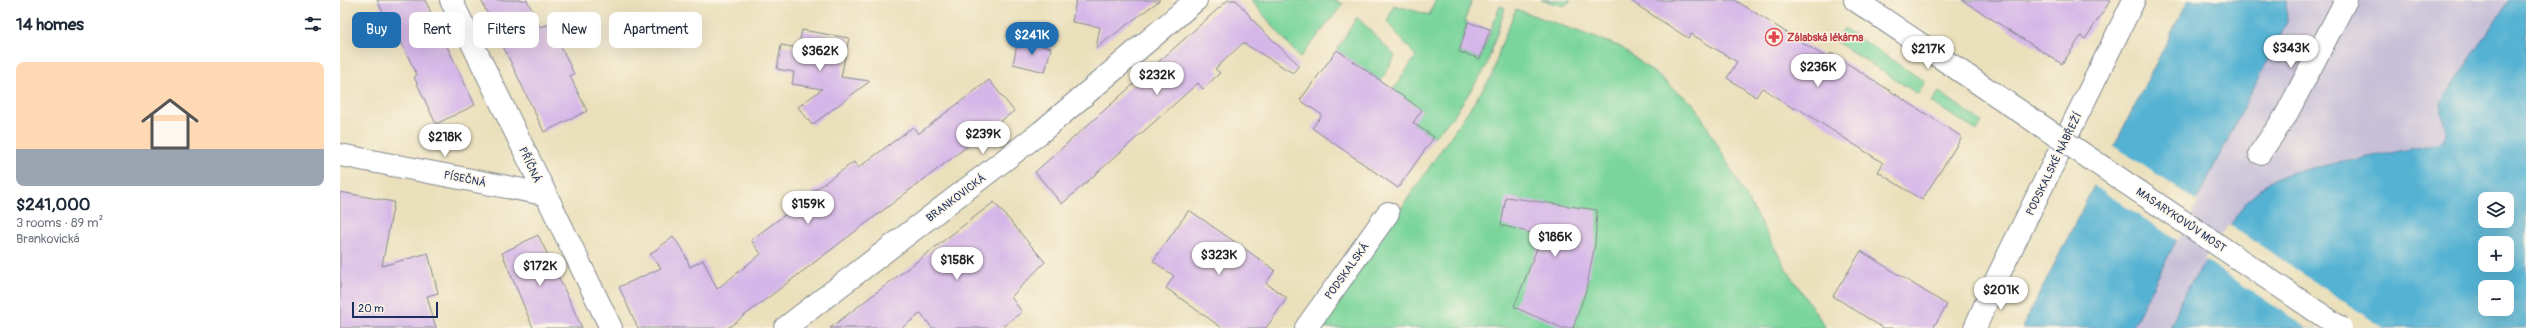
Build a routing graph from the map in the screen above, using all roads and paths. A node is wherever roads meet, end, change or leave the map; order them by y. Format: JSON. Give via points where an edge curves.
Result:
{"nodes":[{"id":1,"x":451,"y":0,"type":"edge"},
{"id":2,"x":1196,"y":0,"type":"edge"},
{"id":3,"x":1855,"y":0,"type":"edge"},
{"id":4,"x":2134,"y":0,"type":"edge"},
{"id":5,"x":2346,"y":0,"type":"edge"},
{"id":6,"x":2260,"y":154,"type":"dead end"},
{"id":7,"x":340,"y":155,"type":"edge"},
{"id":8,"x":544,"y":194,"type":"junction"},
{"id":9,"x":1388,"y":213,"type":"dead end"},
{"id":10,"x":611,"y":328,"type":"edge"},
{"id":11,"x":785,"y":328,"type":"edge"},
{"id":12,"x":1306,"y":328,"type":"edge"},
{"id":13,"x":1975,"y":328,"type":"edge"},
{"id":14,"x":2341,"y":328,"type":"edge"}],
"edges":[{"from":1,"to":8,"type":"street","name":"PŘÍČNÁ"},
{"from":2,"to":11,"type":"street","name":"BRANKOVICKÁ","via":[[1041,132]]},
{"from":3,"to":14,"type":"street","name":"MASARYKOVŮV MOST","bridge":true},
{"from":4,"to":13,"type":"street","name":"PODSKALSKÉ NÁBŘEŽÍ","via":[[1996,280]]},
{"from":5,"to":6,"type":"street","via":[[2285,117]]},
{"from":7,"to":8,"type":"street","name":"PÍSEČNÁ"},
{"from":8,"to":10,"type":"street","name":"PŘÍČNÁ"},
{"from":9,"to":12,"type":"street","name":"PODSKALSKÁ"}]}
